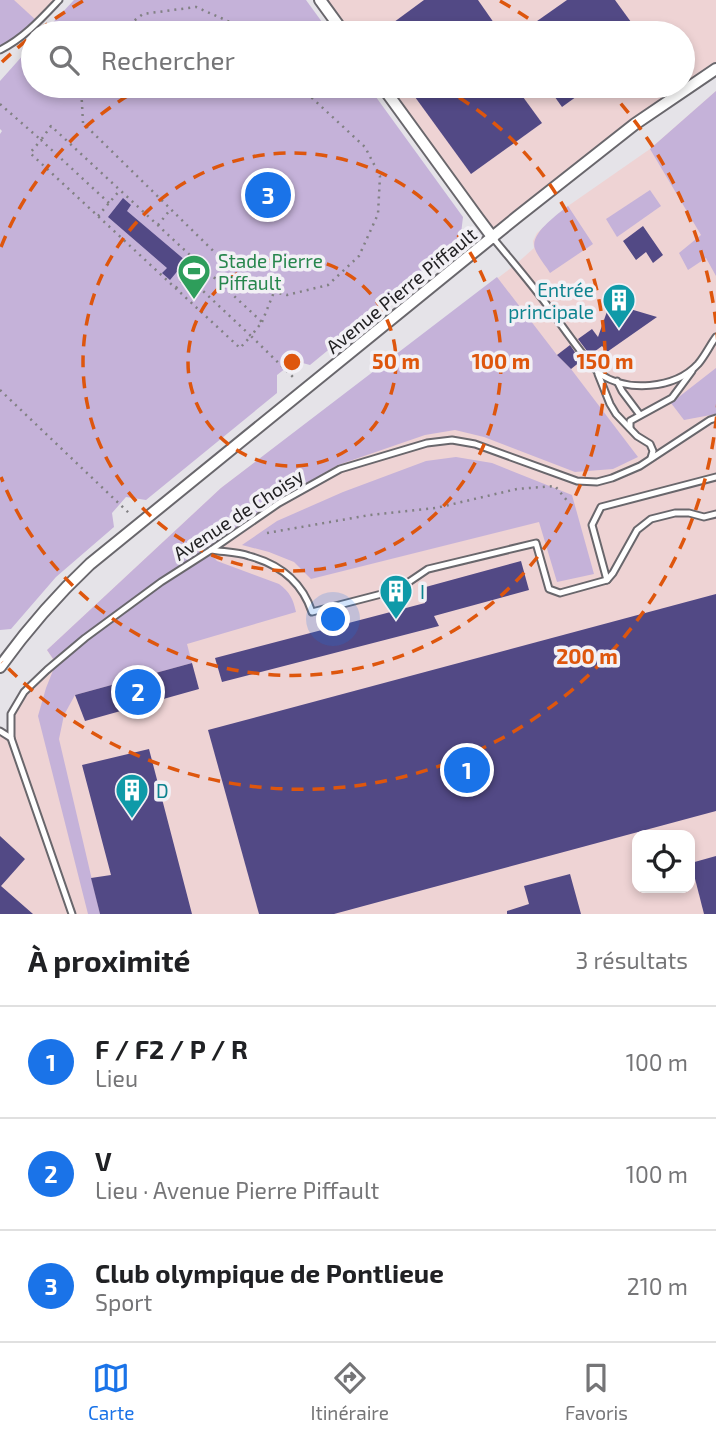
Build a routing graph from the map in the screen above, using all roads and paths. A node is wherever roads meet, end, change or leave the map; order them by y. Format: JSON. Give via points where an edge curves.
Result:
{"nodes":[{"id":1,"x":59,"y":0,"type":"edge"},
{"id":2,"x":320,"y":0,"type":"edge"},
{"id":3,"x":39,"y":21,"type":"edge"},
{"id":4,"x":134,"y":21,"type":"edge"},
{"id":5,"x":228,"y":21,"type":"edge"},
{"id":6,"x":335,"y":21,"type":"edge"},
{"id":7,"x":21,"y":37,"type":"edge"},
{"id":8,"x":0,"y":50,"type":"edge"},
{"id":9,"x":716,"y":69,"type":"edge"},
{"id":10,"x":695,"y":83,"type":"edge"},
{"id":11,"x":82,"y":98,"type":"edge"},
{"id":12,"x":312,"y":98,"type":"edge"},
{"id":13,"x":391,"y":98,"type":"edge"},
{"id":14,"x":673,"y":98,"type":"edge"},
{"id":15,"x":0,"y":104,"type":"edge"},
{"id":16,"x":41,"y":140,"type":"junction"},
{"id":17,"x":120,"y":190,"type":"junction"},
{"id":18,"x":110,"y":202,"type":"junction"},
{"id":19,"x":170,"y":210,"type":"junction"},
{"id":20,"x":98,"y":216,"type":"junction"},
{"id":21,"x":158,"y":225,"type":"junction"},
{"id":22,"x":494,"y":237,"type":"junction"},
{"id":23,"x":198,"y":262,"type":"junction"},
{"id":24,"x":187,"y":276,"type":"junction"},
{"id":25,"x":176,"y":288,"type":"junction"},
{"id":26,"x":274,"y":292,"type":"junction"},
{"id":27,"x":262,"y":322,"type":"junction"},
{"id":28,"x":251,"y":336,"type":"junction"},
{"id":29,"x":716,"y":337,"type":"edge"},
{"id":30,"x":699,"y":363,"type":"junction"},
{"id":31,"x":596,"y":370,"type":"junction"},
{"id":32,"x":617,"y":381,"type":"junction"},
{"id":33,"x":306,"y":389,"type":"junction"},
{"id":34,"x":0,"y":390,"type":"edge"},
{"id":35,"x":640,"y":415,"type":"junction"},
{"id":36,"x":716,"y":418,"type":"edge"},
{"id":37,"x":631,"y":428,"type":"junction"},
{"id":38,"x":652,"y":458,"type":"junction"},
{"id":39,"x":716,"y":477,"type":"edge"},
{"id":40,"x":569,"y":503,"type":"dead end"},
{"id":41,"x":716,"y":514,"type":"edge"},
{"id":42,"x":141,"y":524,"type":"junction"},
{"id":43,"x":267,"y":533,"type":"dead end"},
{"id":44,"x":211,"y":550,"type":"junction"},
{"id":45,"x":607,"y":580,"type":"junction"},
{"id":46,"x":0,"y":667,"type":"edge"},
{"id":47,"x":0,"y":731,"type":"edge"},
{"id":48,"x":11,"y":738,"type":"junction"},
{"id":49,"x":72,"y":914,"type":"edge"}],
"edges":[{"from":1,"to":3,"type":"lane"},
{"from":2,"to":6,"type":"street"},
{"from":4,"to":5,"type":"path","via":[[143,14],[196,7]]},
{"from":7,"to":8,"type":"lane"},
{"from":9,"to":10,"type":"street","name":"Avenue Pierre Piffault"},
{"from":11,"to":19,"type":"path","via":[[83,123]]},
{"from":12,"to":26,"type":"path","via":[[365,147],[380,176],[378,214],[359,256],[328,285],[287,296]]},
{"from":13,"to":22,"type":"street"},
{"from":14,"to":22,"type":"street","name":"Avenue Pierre Piffault"},
{"from":15,"to":16,"type":"path"},
{"from":16,"to":17,"type":"path","via":[[51,127]]},
{"from":16,"to":18,"type":"path"},
{"from":16,"to":20,"type":"path","via":[[30,153]]},
{"from":17,"to":18,"type":"path"},
{"from":17,"to":21,"type":"path"},
{"from":18,"to":20,"type":"path"},
{"from":19,"to":21,"type":"path"},
{"from":19,"to":26,"type":"path","via":[[249,286]]},
{"from":20,"to":25,"type":"path"},
{"from":21,"to":23,"type":"path"},
{"from":22,"to":31,"type":"lane"},
{"from":22,"to":33,"type":"street","name":"Avenue Pierre Piffault"},
{"from":23,"to":24,"type":"path"},
{"from":23,"to":27,"type":"path"},
{"from":24,"to":25,"type":"path"},
{"from":24,"to":28,"type":"path"},
{"from":25,"to":28,"type":"path","via":[[240,348]]},
{"from":26,"to":27,"type":"path"},
{"from":27,"to":28,"type":"path"},
{"from":28,"to":33,"type":"path"},
{"from":29,"to":30,"type":"lane"},
{"from":30,"to":32,"type":"lane","via":[[663,383],[636,386]]},
{"from":30,"to":35,"type":"lane","via":[[672,398]]},
{"from":31,"to":32,"type":"lane"},
{"from":31,"to":37,"type":"lane","via":[[610,404]]},
{"from":32,"to":35,"type":"lane"},
{"from":33,"to":42,"type":"street","name":"Avenue Pierre Piffault"},
{"from":34,"to":42,"type":"path"},
{"from":35,"to":37,"type":"lane","via":[[629,422]]},
{"from":36,"to":38,"type":"lane","name":"Avenue de Choisy"},
{"from":37,"to":38,"type":"lane","via":[[650,444]]},
{"from":38,"to":44,"type":"lane","name":"Avenue de Choisy","via":[[612,478],[585,482],[475,444],[452,440],[427,443],[340,469],[279,503]]},
{"from":39,"to":45,"type":"lane","via":[[601,507],[592,525]]},
{"from":40,"to":43,"type":"path","via":[[555,486],[517,489],[436,508]]},
{"from":41,"to":45,"type":"lane","via":[[675,513],[646,522]]},
{"from":42,"to":46,"type":"street","name":"Avenue Pierre Piffault","via":[[56,596]]},
{"from":44,"to":45,"type":"lane","via":[[249,555],[287,574],[312,612],[397,590],[428,569],[536,543],[549,589],[560,593]]},
{"from":44,"to":48,"type":"lane","name":"Avenue de Choisy","via":[[161,582],[39,677],[11,714]]},
{"from":47,"to":48,"type":"lane"},
{"from":48,"to":49,"type":"lane","name":"Avenue de Choisy"}]}
